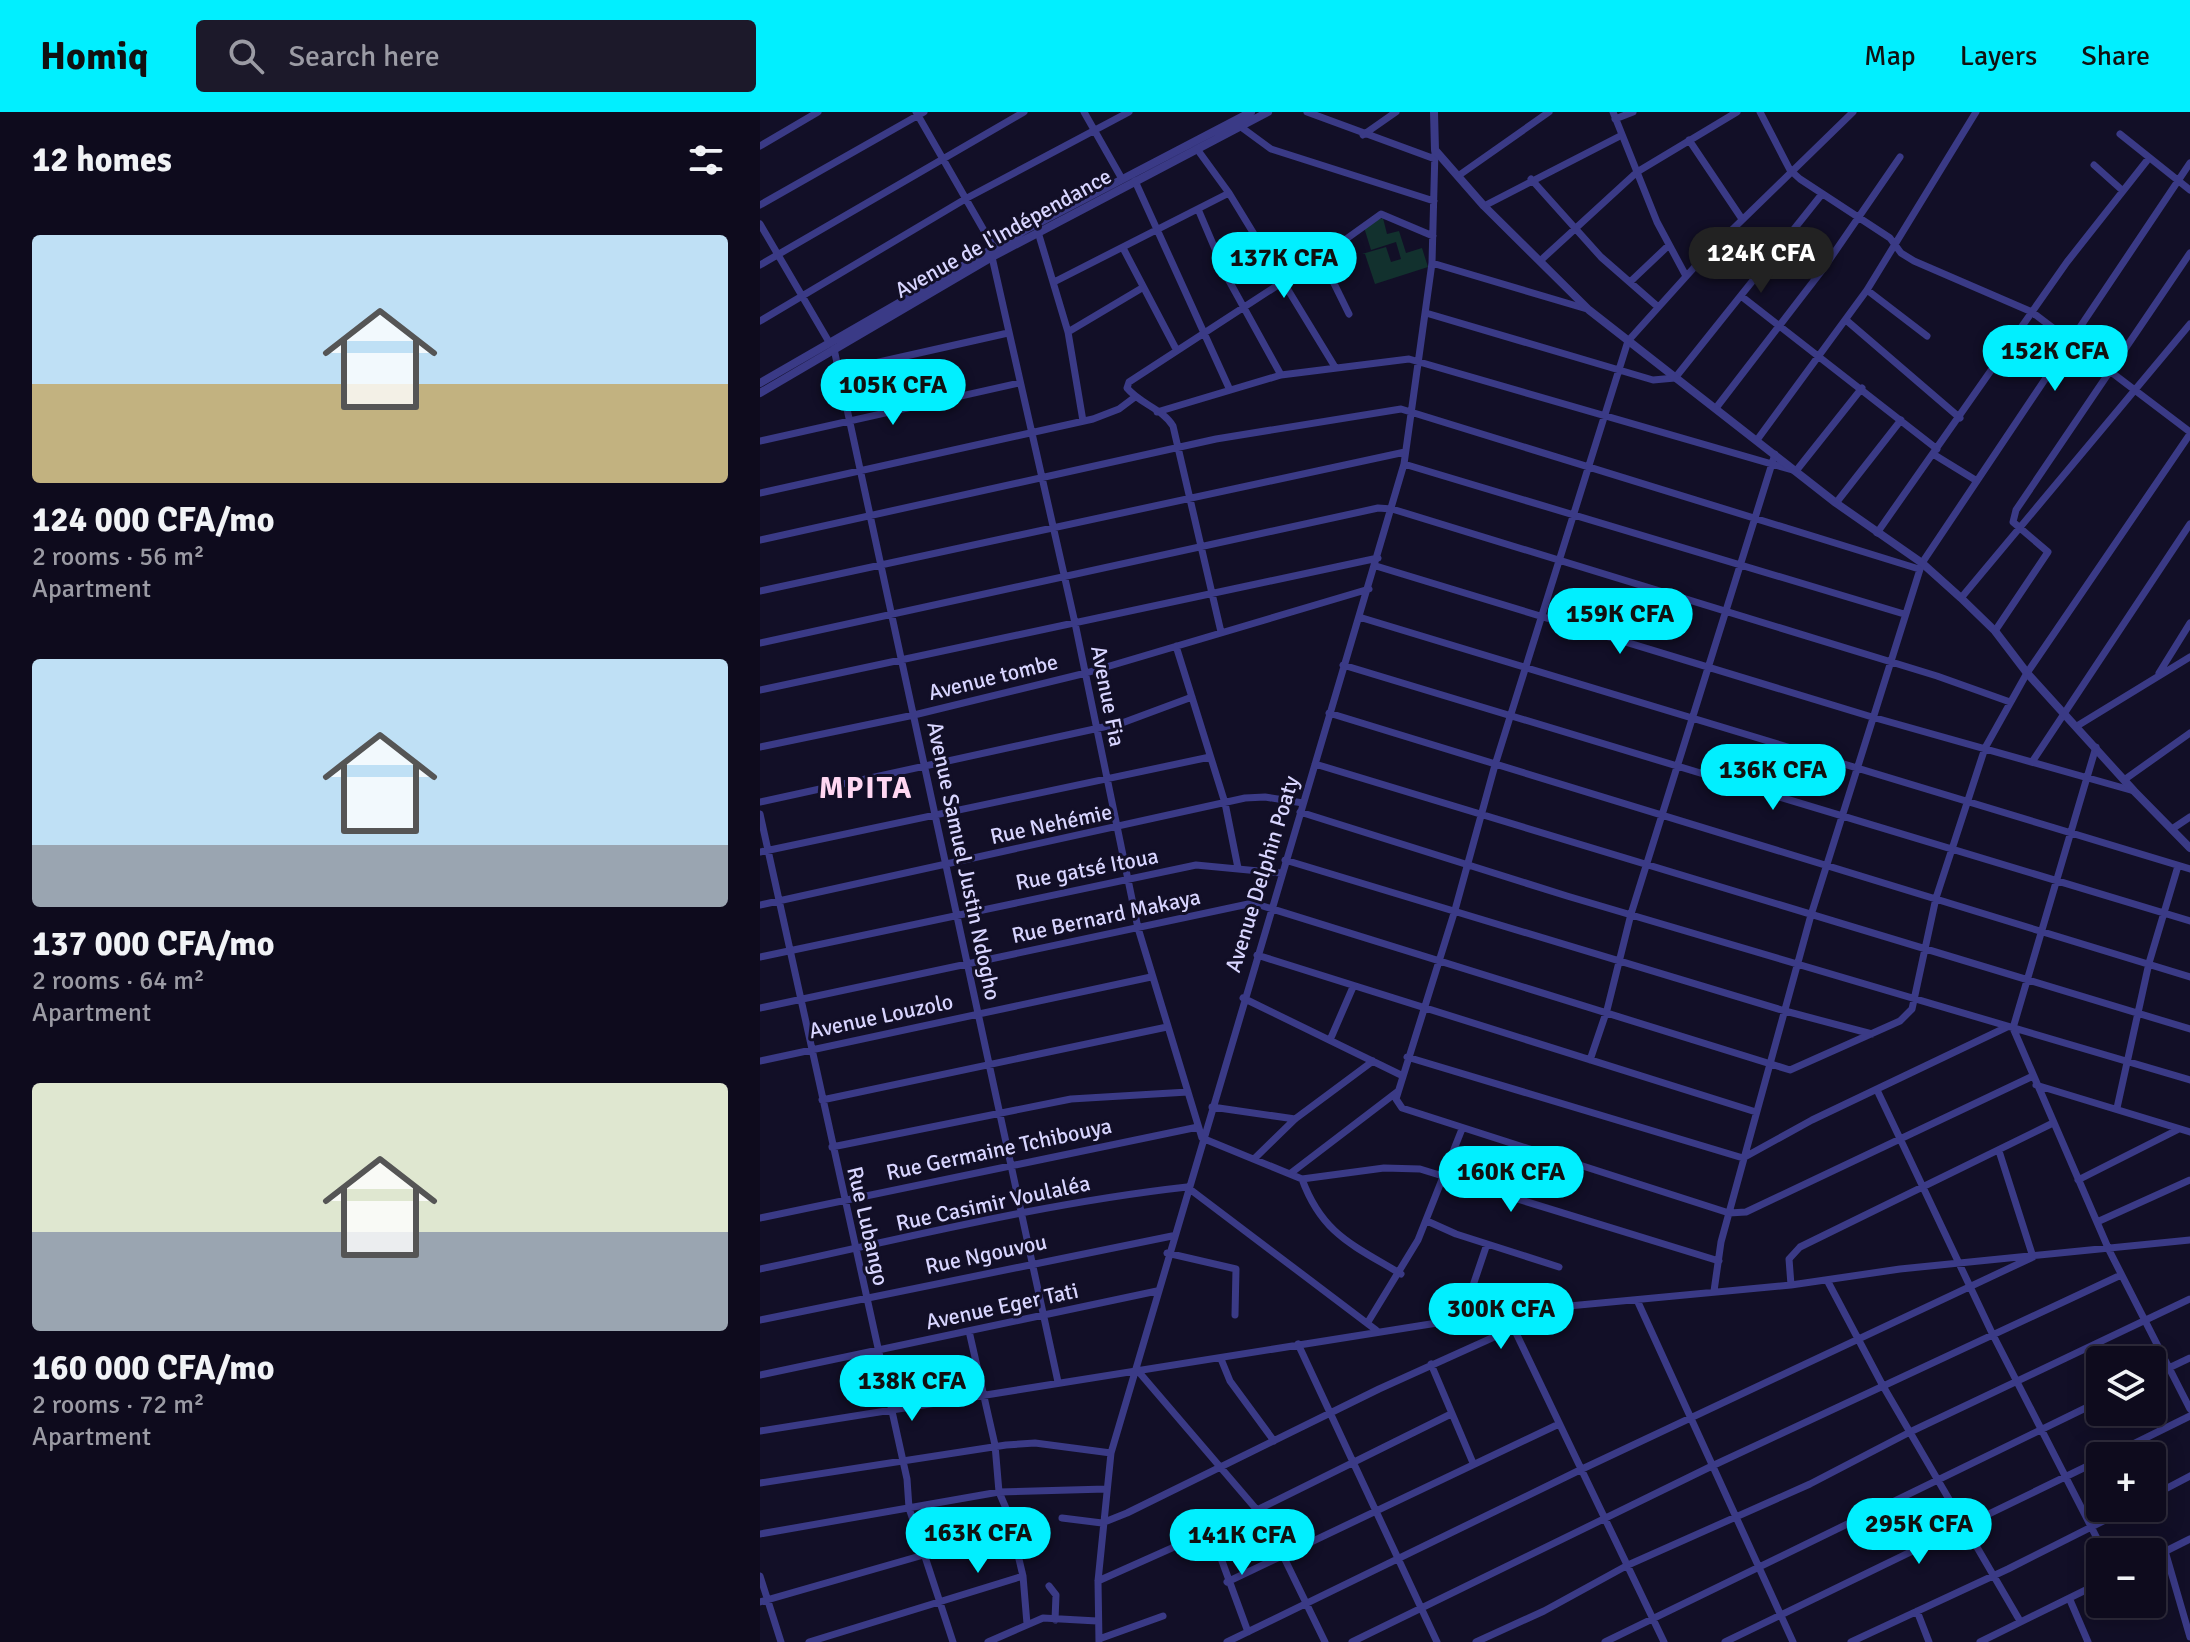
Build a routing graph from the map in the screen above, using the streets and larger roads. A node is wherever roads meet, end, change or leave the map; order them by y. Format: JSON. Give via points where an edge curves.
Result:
{"nodes":[{"id":1,"x":818,"y":112,"type":"edge"},
{"id":2,"x":1024,"y":112,"type":"edge"},
{"id":3,"x":1084,"y":112,"type":"edge"},
{"id":4,"x":1129,"y":112,"type":"edge"},
{"id":5,"x":1251,"y":112,"type":"edge"},
{"id":6,"x":1268,"y":112,"type":"edge"},
{"id":7,"x":1307,"y":112,"type":"edge"},
{"id":8,"x":1396,"y":112,"type":"edge"},
{"id":9,"x":1434,"y":112,"type":"edge"},
{"id":10,"x":1549,"y":112,"type":"edge"},
{"id":11,"x":1633,"y":112,"type":"edge"},
{"id":12,"x":1737,"y":112,"type":"edge"},
{"id":13,"x":1760,"y":112,"type":"edge"},
{"id":14,"x":1853,"y":112,"type":"edge"},
{"id":15,"x":1976,"y":112,"type":"edge"},
{"id":16,"x":919,"y":113,"type":"edge"},
{"id":17,"x":1614,"y":115,"type":"edge"},
{"id":18,"x":1241,"y":127,"type":"junction"},
{"id":19,"x":1094,"y":128,"type":"junction"},
{"id":20,"x":2120,"y":134,"type":"dead end"},
{"id":21,"x":1363,"y":135,"type":"junction"},
{"id":22,"x":1622,"y":135,"type":"junction"},
{"id":23,"x":1689,"y":140,"type":"junction"},
{"id":24,"x":760,"y":146,"type":"edge"},
{"id":25,"x":1197,"y":149,"type":"junction"},
{"id":26,"x":1435,"y":154,"type":"junction"},
{"id":27,"x":944,"y":157,"type":"junction"},
{"id":28,"x":1900,"y":157,"type":"dead end"},
{"id":29,"x":2149,"y":158,"type":"junction"},
{"id":30,"x":2190,"y":163,"type":"edge"},
{"id":31,"x":2094,"y":165,"type":"dead end"},
{"id":32,"x":1790,"y":170,"type":"junction"},
{"id":33,"x":1637,"y":172,"type":"junction"},
{"id":34,"x":1458,"y":176,"type":"junction"},
{"id":35,"x":1122,"y":179,"type":"junction"},
{"id":36,"x":1531,"y":179,"type":"junction"},
{"id":37,"x":1135,"y":181,"type":"junction"},
{"id":38,"x":2178,"y":181,"type":"junction"},
{"id":39,"x":2190,"y":190,"type":"edge"},
{"id":40,"x":2123,"y":191,"type":"junction"},
{"id":41,"x":1229,"y":193,"type":"junction"},
{"id":42,"x":1822,"y":194,"type":"junction"},
{"id":43,"x":967,"y":198,"type":"junction"},
{"id":44,"x":1434,"y":201,"type":"junction"},
{"id":45,"x":760,"y":205,"type":"edge"},
{"id":46,"x":1484,"y":206,"type":"junction"},
{"id":47,"x":1198,"y":209,"type":"junction"},
{"id":48,"x":1860,"y":218,"type":"junction"},
{"id":49,"x":1742,"y":219,"type":"junction"},
{"id":50,"x":760,"y":224,"type":"edge"},
{"id":51,"x":1575,"y":230,"type":"junction"},
{"id":52,"x":1158,"y":231,"type":"junction"},
{"id":53,"x":1038,"y":232,"type":"junction"},
{"id":54,"x":1433,"y":236,"type":"junction"},
{"id":55,"x":1896,"y":244,"type":"junction"},
{"id":56,"x":1669,"y":245,"type":"junction"},
{"id":57,"x":1123,"y":248,"type":"junction"},
{"id":58,"x":993,"y":252,"type":"junction"},
{"id":59,"x":2190,"y":253,"type":"edge"},
{"id":60,"x":777,"y":255,"type":"junction"},
{"id":61,"x":1321,"y":257,"type":"junction"},
{"id":62,"x":1540,"y":261,"type":"junction"},
{"id":63,"x":1432,"y":263,"type":"junction"},
{"id":64,"x":760,"y":265,"type":"edge"},
{"id":65,"x":1686,"y":276,"type":"junction"},
{"id":66,"x":1054,"y":282,"type":"junction"},
{"id":67,"x":1283,"y":282,"type":"junction"},
{"id":68,"x":1630,"y":282,"type":"junction"},
{"id":69,"x":1142,"y":288,"type":"junction"},
{"id":70,"x":1867,"y":290,"type":"junction"},
{"id":71,"x":1741,"y":296,"type":"junction"},
{"id":72,"x":801,"y":297,"type":"junction"},
{"id":73,"x":1243,"y":306,"type":"junction"},
{"id":74,"x":1657,"y":306,"type":"junction"},
{"id":75,"x":1589,"y":310,"type":"junction"},
{"id":76,"x":2032,"y":312,"type":"junction"},
{"id":77,"x":1426,"y":313,"type":"junction"},
{"id":78,"x":1349,"y":314,"type":"dead end"},
{"id":79,"x":1846,"y":320,"type":"junction"},
{"id":80,"x":760,"y":321,"type":"edge"},
{"id":81,"x":2190,"y":324,"type":"edge"},
{"id":82,"x":1781,"y":326,"type":"junction"},
{"id":83,"x":1068,"y":332,"type":"junction"},
{"id":84,"x":1205,"y":332,"type":"junction"},
{"id":85,"x":1008,"y":333,"type":"junction"},
{"id":86,"x":1927,"y":336,"type":"dead end"},
{"id":87,"x":1628,"y":341,"type":"junction"},
{"id":88,"x":2070,"y":341,"type":"junction"},
{"id":89,"x":832,"y":346,"type":"junction"},
{"id":90,"x":1176,"y":349,"type":"junction"},
{"id":91,"x":1820,"y":356,"type":"junction"},
{"id":92,"x":1420,"y":361,"type":"junction"},
{"id":93,"x":1335,"y":367,"type":"junction"},
{"id":94,"x":1618,"y":369,"type":"junction"},
{"id":95,"x":839,"y":371,"type":"junction"},
{"id":96,"x":2111,"y":371,"type":"junction"},
{"id":97,"x":1281,"y":375,"type":"junction"},
{"id":98,"x":1675,"y":378,"type":"junction"},
{"id":99,"x":760,"y":383,"type":"edge"},
{"id":100,"x":1019,"y":383,"type":"junction"},
{"id":101,"x":1229,"y":388,"type":"junction"},
{"id":102,"x":1862,"y":388,"type":"junction"},
{"id":103,"x":2136,"y":390,"type":"junction"},
{"id":104,"x":760,"y":393,"type":"edge"},
{"id":105,"x":1135,"y":397,"type":"junction"},
{"id":106,"x":1716,"y":408,"type":"junction"},
{"id":107,"x":1412,"y":411,"type":"junction"},
{"id":108,"x":1157,"y":412,"type":"junction"},
{"id":109,"x":1604,"y":417,"type":"junction"},
{"id":110,"x":1960,"y":418,"type":"junction"},
{"id":111,"x":851,"y":420,"type":"junction"},
{"id":112,"x":1901,"y":420,"type":"junction"},
{"id":113,"x":1083,"y":421,"type":"junction"},
{"id":114,"x":1030,"y":432,"type":"junction"},
{"id":115,"x":2190,"y":433,"type":"edge"},
{"id":116,"x":1757,"y":440,"type":"junction"},
{"id":117,"x":760,"y":441,"type":"edge"},
{"id":118,"x":1179,"y":447,"type":"junction"},
{"id":119,"x":1935,"y":451,"type":"junction"},
{"id":120,"x":1405,"y":452,"type":"junction"},
{"id":121,"x":1775,"y":454,"type":"junction"},
{"id":122,"x":1404,"y":464,"type":"junction"},
{"id":123,"x":1771,"y":466,"type":"junction"},
{"id":124,"x":1588,"y":467,"type":"junction"},
{"id":125,"x":861,"y":469,"type":"junction"},
{"id":126,"x":1796,"y":471,"type":"junction"},
{"id":127,"x":1040,"y":477,"type":"junction"},
{"id":128,"x":1977,"y":481,"type":"junction"},
{"id":129,"x":760,"y":493,"type":"edge"},
{"id":130,"x":1189,"y":498,"type":"junction"},
{"id":131,"x":1836,"y":503,"type":"junction"},
{"id":132,"x":1392,"y":509,"type":"junction"},
{"id":133,"x":1572,"y":513,"type":"junction"},
{"id":134,"x":870,"y":516,"type":"junction"},
{"id":135,"x":1753,"y":516,"type":"junction"},
{"id":136,"x":2190,"y":524,"type":"edge"},
{"id":137,"x":1052,"y":528,"type":"junction"},
{"id":138,"x":2020,"y":531,"type":"junction"},
{"id":139,"x":1877,"y":533,"type":"junction"},
{"id":140,"x":760,"y":540,"type":"edge"},
{"id":141,"x":1200,"y":547,"type":"junction"},
{"id":142,"x":1558,"y":561,"type":"junction"},
{"id":143,"x":1377,"y":562,"type":"junction"},
{"id":144,"x":1739,"y":565,"type":"junction"},
{"id":145,"x":881,"y":566,"type":"junction"},
{"id":146,"x":1920,"y":566,"type":"junction"},
{"id":147,"x":1065,"y":577,"type":"junction"},
{"id":148,"x":1369,"y":589,"type":"junction"},
{"id":149,"x":760,"y":591,"type":"edge"},
{"id":150,"x":1212,"y":594,"type":"junction"},
{"id":151,"x":1961,"y":598,"type":"junction"},
{"id":152,"x":1726,"y":612,"type":"junction"},
{"id":153,"x":1904,"y":614,"type":"junction"},
{"id":154,"x":893,"y":615,"type":"junction"},
{"id":155,"x":1359,"y":617,"type":"junction"},
{"id":156,"x":1542,"y":617,"type":"junction"},
{"id":157,"x":1075,"y":623,"type":"junction"},
{"id":158,"x":2190,"y":623,"type":"edge"},
{"id":159,"x":1995,"y":631,"type":"junction"},
{"id":160,"x":1221,"y":632,"type":"junction"},
{"id":161,"x":760,"y":643,"type":"edge"},
{"id":162,"x":1176,"y":646,"type":"junction"},
{"id":163,"x":2190,"y":657,"type":"edge"},
{"id":164,"x":903,"y":661,"type":"junction"},
{"id":165,"x":1889,"y":662,"type":"junction"},
{"id":166,"x":1343,"y":665,"type":"junction"},
{"id":167,"x":1709,"y":666,"type":"junction"},
{"id":168,"x":1526,"y":668,"type":"junction"},
{"id":169,"x":1086,"y":673,"type":"junction"},
{"id":170,"x":2027,"y":673,"type":"junction"},
{"id":171,"x":2158,"y":675,"type":"junction"},
{"id":172,"x":760,"y":690,"type":"edge"},
{"id":173,"x":1192,"y":697,"type":"junction"},
{"id":174,"x":2010,"y":702,"type":"junction"},
{"id":175,"x":2064,"y":712,"type":"junction"},
{"id":176,"x":1329,"y":713,"type":"junction"},
{"id":177,"x":914,"y":715,"type":"junction"},
{"id":178,"x":1511,"y":715,"type":"junction"},
{"id":179,"x":1872,"y":717,"type":"junction"},
{"id":180,"x":1694,"y":719,"type":"junction"},
{"id":181,"x":2077,"y":726,"type":"junction"},
{"id":182,"x":1097,"y":729,"type":"junction"},
{"id":183,"x":2190,"y":733,"type":"edge"},
{"id":184,"x":760,"y":747,"type":"edge"},
{"id":185,"x":2096,"y":747,"type":"junction"},
{"id":186,"x":1985,"y":748,"type":"junction"},
{"id":187,"x":1210,"y":757,"type":"junction"},
{"id":188,"x":2032,"y":762,"type":"junction"},
{"id":189,"x":1315,"y":764,"type":"junction"},
{"id":190,"x":1495,"y":765,"type":"junction"},
{"id":191,"x":1679,"y":766,"type":"junction"},
{"id":192,"x":926,"y":767,"type":"junction"},
{"id":193,"x":1857,"y":769,"type":"junction"},
{"id":194,"x":1106,"y":777,"type":"junction"},
{"id":195,"x":2088,"y":779,"type":"junction"},
{"id":196,"x":2124,"y":780,"type":"junction"},
{"id":197,"x":2134,"y":791,"type":"junction"},
{"id":198,"x":1966,"y":801,"type":"junction"},
{"id":199,"x":760,"y":802,"type":"edge"},
{"id":200,"x":1225,"y":803,"type":"junction"},
{"id":201,"x":1301,"y":808,"type":"junction"},
{"id":202,"x":760,"y":814,"type":"edge"},
{"id":203,"x":936,"y":815,"type":"junction"},
{"id":204,"x":1482,"y":815,"type":"junction"},
{"id":205,"x":1661,"y":817,"type":"junction"},
{"id":206,"x":2190,"y":817,"type":"edge"},
{"id":207,"x":1842,"y":818,"type":"junction"},
{"id":208,"x":1117,"y":829,"type":"junction"},
{"id":209,"x":2172,"y":829,"type":"junction"},
{"id":210,"x":2072,"y":834,"type":"junction"},
{"id":211,"x":2190,"y":848,"type":"edge"},
{"id":212,"x":1952,"y":849,"type":"junction"},
{"id":213,"x":764,"y":851,"type":"edge"},
{"id":214,"x":1285,"y":860,"type":"junction"},
{"id":215,"x":1469,"y":863,"type":"junction"},
{"id":216,"x":946,"y":865,"type":"junction"},
{"id":217,"x":1826,"y":865,"type":"junction"},
{"id":218,"x":1648,"y":866,"type":"junction"},
{"id":219,"x":2178,"y":866,"type":"junction"},
{"id":220,"x":1238,"y":868,"type":"junction"},
{"id":221,"x":2190,"y":869,"type":"edge"},
{"id":222,"x":1281,"y":873,"type":"junction"},
{"id":223,"x":1128,"y":880,"type":"junction"},
{"id":224,"x":2059,"y":880,"type":"junction"},
{"id":225,"x":1936,"y":898,"type":"junction"},
{"id":226,"x":779,"y":901,"type":"junction"},
{"id":227,"x":760,"y":905,"type":"edge"},
{"id":228,"x":1271,"y":908,"type":"junction"},
{"id":229,"x":1455,"y":910,"type":"junction"},
{"id":230,"x":959,"y":913,"type":"junction"},
{"id":231,"x":2163,"y":913,"type":"junction"},
{"id":232,"x":1631,"y":914,"type":"junction"},
{"id":233,"x":1811,"y":915,"type":"junction"},
{"id":234,"x":2190,"y":921,"type":"edge"},
{"id":235,"x":1138,"y":928,"type":"junction"},
{"id":236,"x":2044,"y":930,"type":"junction"},
{"id":237,"x":1924,"y":948,"type":"junction"},
{"id":238,"x":790,"y":950,"type":"junction"},
{"id":239,"x":1257,"y":955,"type":"junction"},
{"id":240,"x":760,"y":957,"type":"edge"},
{"id":241,"x":1437,"y":961,"type":"junction"},
{"id":242,"x":1619,"y":961,"type":"junction"},
{"id":243,"x":969,"y":963,"type":"junction"},
{"id":244,"x":1797,"y":963,"type":"junction"},
{"id":245,"x":2149,"y":963,"type":"junction"},
{"id":246,"x":1151,"y":977,"type":"junction"},
{"id":247,"x":2190,"y":977,"type":"edge"},
{"id":248,"x":2029,"y":978,"type":"junction"},
{"id":249,"x":1353,"y":987,"type":"junction"},
{"id":250,"x":1243,"y":998,"type":"junction"},
{"id":251,"x":800,"y":999,"type":"junction"},
{"id":252,"x":1916,"y":1000,"type":"junction"},
{"id":253,"x":760,"y":1008,"type":"edge"},
{"id":254,"x":1422,"y":1009,"type":"junction"},
{"id":255,"x":1607,"y":1010,"type":"junction"},
{"id":256,"x":1785,"y":1011,"type":"junction"},
{"id":257,"x":2138,"y":1012,"type":"junction"},
{"id":258,"x":979,"y":1013,"type":"junction"},
{"id":259,"x":1167,"y":1027,"type":"junction"},
{"id":260,"x":2011,"y":1027,"type":"junction"},
{"id":261,"x":2190,"y":1029,"type":"edge"},
{"id":262,"x":1872,"y":1034,"type":"junction"},
{"id":263,"x":1330,"y":1040,"type":"junction"},
{"id":264,"x":811,"y":1050,"type":"junction"},
{"id":265,"x":1407,"y":1057,"type":"junction"},
{"id":266,"x":1590,"y":1060,"type":"junction"},
{"id":267,"x":760,"y":1061,"type":"edge"},
{"id":268,"x":1373,"y":1061,"type":"junction"},
{"id":269,"x":2127,"y":1062,"type":"junction"},
{"id":270,"x":1770,"y":1063,"type":"junction"},
{"id":271,"x":990,"y":1064,"type":"junction"},
{"id":272,"x":1401,"y":1075,"type":"junction"},
{"id":273,"x":2034,"y":1080,"type":"junction"},
{"id":274,"x":2190,"y":1080,"type":"edge"},
{"id":275,"x":1877,"y":1090,"type":"junction"},
{"id":276,"x":1188,"y":1092,"type":"junction"},
{"id":277,"x":1397,"y":1092,"type":"junction"},
{"id":278,"x":822,"y":1100,"type":"junction"},
{"id":279,"x":1212,"y":1107,"type":"junction"},
{"id":280,"x":2117,"y":1108,"type":"junction"},
{"id":281,"x":1000,"y":1111,"type":"junction"},
{"id":282,"x":1756,"y":1112,"type":"junction"},
{"id":283,"x":1295,"y":1119,"type":"junction"},
{"id":284,"x":2053,"y":1123,"type":"junction"},
{"id":285,"x":1198,"y":1127,"type":"junction"},
{"id":286,"x":1462,"y":1129,"type":"junction"},
{"id":287,"x":2179,"y":1129,"type":"junction"},
{"id":288,"x":2190,"y":1132,"type":"edge"},
{"id":289,"x":1202,"y":1138,"type":"junction"},
{"id":290,"x":1900,"y":1140,"type":"junction"},
{"id":291,"x":832,"y":1147,"type":"junction"},
{"id":292,"x":1999,"y":1151,"type":"junction"},
{"id":293,"x":1743,"y":1158,"type":"junction"},
{"id":294,"x":1254,"y":1159,"type":"junction"},
{"id":295,"x":1011,"y":1165,"type":"junction"},
{"id":296,"x":1291,"y":1173,"type":"junction"},
{"id":297,"x":1446,"y":1176,"type":"junction"},
{"id":298,"x":1302,"y":1179,"type":"junction"},
{"id":299,"x":2078,"y":1180,"type":"junction"},
{"id":300,"x":2190,"y":1180,"type":"edge"},
{"id":301,"x":1924,"y":1186,"type":"junction"},
{"id":302,"x":1187,"y":1187,"type":"junction"},
{"id":303,"x":843,"y":1199,"type":"junction"},
{"id":304,"x":1729,"y":1213,"type":"junction"},
{"id":305,"x":1021,"y":1214,"type":"junction"},
{"id":306,"x":760,"y":1218,"type":"edge"},
{"id":307,"x":1427,"y":1221,"type":"junction"},
{"id":308,"x":2097,"y":1222,"type":"junction"},
{"id":309,"x":1172,"y":1236,"type":"junction"},
{"id":310,"x":2190,"y":1240,"type":"edge"},
{"id":311,"x":1487,"y":1244,"type":"junction"},
{"id":312,"x":856,"y":1250,"type":"junction"},
{"id":313,"x":2109,"y":1250,"type":"junction"},
{"id":314,"x":1167,"y":1253,"type":"junction"},
{"id":315,"x":2033,"y":1257,"type":"junction"},
{"id":316,"x":1719,"y":1261,"type":"junction"},
{"id":317,"x":1032,"y":1262,"type":"junction"},
{"id":318,"x":1959,"y":1263,"type":"junction"},
{"id":319,"x":1559,"y":1267,"type":"dead end"},
{"id":320,"x":760,"y":1269,"type":"edge"},
{"id":321,"x":1401,"y":1274,"type":"junction"},
{"id":322,"x":2121,"y":1275,"type":"junction"},
{"id":323,"x":1827,"y":1280,"type":"junction"},
{"id":324,"x":1791,"y":1285,"type":"junction"},
{"id":325,"x":1971,"y":1288,"type":"junction"},
{"id":326,"x":1157,"y":1291,"type":"junction"},
{"id":327,"x":1714,"y":1291,"type":"junction"},
{"id":328,"x":866,"y":1298,"type":"junction"},
{"id":329,"x":2190,"y":1299,"type":"edge"},
{"id":330,"x":1637,"y":1300,"type":"junction"},
{"id":331,"x":1506,"y":1312,"type":"junction"},
{"id":332,"x":1235,"y":1315,"type":"dead end"},
{"id":333,"x":1041,"y":1316,"type":"junction"},
{"id":334,"x":1462,"y":1318,"type":"junction"},
{"id":335,"x":760,"y":1320,"type":"edge"},
{"id":336,"x":2145,"y":1320,"type":"junction"},
{"id":337,"x":1368,"y":1322,"type":"junction"},
{"id":338,"x":1514,"y":1328,"type":"junction"},
{"id":339,"x":1376,"y":1330,"type":"junction"},
{"id":340,"x":969,"y":1331,"type":"junction"},
{"id":341,"x":1992,"y":1333,"type":"junction"},
{"id":342,"x":1859,"y":1338,"type":"junction"},
{"id":343,"x":1298,"y":1344,"type":"junction"},
{"id":344,"x":879,"y":1350,"type":"junction"},
{"id":345,"x":2190,"y":1358,"type":"edge"},
{"id":346,"x":1221,"y":1359,"type":"junction"},
{"id":347,"x":1431,"y":1364,"type":"junction"},
{"id":348,"x":2168,"y":1368,"type":"junction"},
{"id":349,"x":1136,"y":1370,"type":"junction"},
{"id":350,"x":760,"y":1375,"type":"edge"},
{"id":351,"x":1058,"y":1382,"type":"junction"},
{"id":352,"x":2017,"y":1382,"type":"junction"},
{"id":353,"x":1883,"y":1386,"type":"junction"},
{"id":354,"x":984,"y":1396,"type":"junction"},
{"id":355,"x":2086,"y":1408,"type":"edge"},
{"id":356,"x":2190,"y":1409,"type":"edge"},
{"id":357,"x":892,"y":1410,"type":"junction"},
{"id":358,"x":1329,"y":1413,"type":"junction"},
{"id":359,"x":1451,"y":1414,"type":"junction"},
{"id":360,"x":2190,"y":1416,"type":"edge"},
{"id":361,"x":1690,"y":1419,"type":"junction"},
{"id":362,"x":1559,"y":1424,"type":"junction"},
{"id":363,"x":2042,"y":1430,"type":"junction"},
{"id":364,"x":760,"y":1431,"type":"edge"},
{"id":365,"x":1910,"y":1432,"type":"junction"},
{"id":366,"x":1274,"y":1441,"type":"junction"},
{"id":367,"x":2137,"y":1442,"type":"edge"},
{"id":368,"x":995,"y":1445,"type":"junction"},
{"id":369,"x":1111,"y":1453,"type":"junction"},
{"id":370,"x":902,"y":1460,"type":"junction"},
{"id":371,"x":1353,"y":1461,"type":"junction"},
{"id":372,"x":1473,"y":1463,"type":"junction"},
{"id":373,"x":1221,"y":1466,"type":"junction"},
{"id":374,"x":1712,"y":1466,"type":"junction"},
{"id":375,"x":2086,"y":1466,"type":"edge"},
{"id":376,"x":1580,"y":1470,"type":"junction"},
{"id":377,"x":2064,"y":1475,"type":"junction"},
{"id":378,"x":2190,"y":1476,"type":"edge"},
{"id":379,"x":1937,"y":1481,"type":"junction"},
{"id":380,"x":760,"y":1483,"type":"edge"},
{"id":381,"x":1106,"y":1489,"type":"junction"},
{"id":382,"x":2166,"y":1489,"type":"edge"},
{"id":383,"x":999,"y":1492,"type":"junction"},
{"id":384,"x":909,"y":1508,"type":"junction"},
{"id":385,"x":1257,"y":1510,"type":"junction"},
{"id":386,"x":1375,"y":1513,"type":"junction"},
{"id":387,"x":1062,"y":1518,"type":"dead end"},
{"id":388,"x":1736,"y":1518,"type":"junction"},
{"id":389,"x":1605,"y":1519,"type":"junction"},
{"id":390,"x":2102,"y":1522,"type":"edge"},
{"id":391,"x":1102,"y":1523,"type":"junction"},
{"id":392,"x":1962,"y":1525,"type":"junction"},
{"id":393,"x":2092,"y":1527,"type":"junction"},
{"id":394,"x":1211,"y":1531,"type":"junction"},
{"id":395,"x":760,"y":1534,"type":"edge"},
{"id":396,"x":1013,"y":1534,"type":"junction"},
{"id":397,"x":2097,"y":1538,"type":"edge"},
{"id":398,"x":2190,"y":1539,"type":"edge"},
{"id":399,"x":2166,"y":1551,"type":"edge"},
{"id":400,"x":927,"y":1554,"type":"junction"},
{"id":401,"x":2166,"y":1554,"type":"edge"},
{"id":402,"x":1283,"y":1555,"type":"junction"},
{"id":403,"x":1397,"y":1560,"type":"junction"},
{"id":404,"x":1628,"y":1565,"type":"junction"},
{"id":405,"x":1759,"y":1568,"type":"junction"},
{"id":406,"x":1992,"y":1575,"type":"junction"},
{"id":407,"x":760,"y":1576,"type":"edge"},
{"id":408,"x":1023,"y":1576,"type":"junction"},
{"id":409,"x":1098,"y":1581,"type":"junction"},
{"id":410,"x":1227,"y":1582,"type":"junction"},
{"id":411,"x":1049,"y":1586,"type":"dead end"},
{"id":412,"x":2086,"y":1591,"type":"edge"},
{"id":413,"x":2070,"y":1600,"type":"junction"},
{"id":414,"x":764,"y":1601,"type":"edge"},
{"id":415,"x":940,"y":1603,"type":"junction"},
{"id":416,"x":1307,"y":1603,"type":"junction"},
{"id":417,"x":1421,"y":1608,"type":"junction"},
{"id":418,"x":1917,"y":1611,"type":"junction"},
{"id":419,"x":1782,"y":1614,"type":"junction"},
{"id":420,"x":1163,"y":1616,"type":"dead end"},
{"id":421,"x":1653,"y":1618,"type":"junction"},
{"id":422,"x":1055,"y":1620,"type":"junction"},
{"id":423,"x":1097,"y":1621,"type":"junction"},
{"id":424,"x":2020,"y":1621,"type":"junction"},
{"id":425,"x":1027,"y":1624,"type":"junction"},
{"id":426,"x":1248,"y":1632,"type":"junction"},
{"id":427,"x":2190,"y":1637,"type":"edge"},
{"id":428,"x":1238,"y":1639,"type":"edge"},
{"id":429,"x":1099,"y":1640,"type":"edge"},
{"id":430,"x":781,"y":1642,"type":"edge"},
{"id":431,"x":809,"y":1642,"type":"edge"},
{"id":432,"x":953,"y":1642,"type":"edge"},
{"id":433,"x":988,"y":1642,"type":"edge"},
{"id":434,"x":1227,"y":1642,"type":"edge"},
{"id":435,"x":1325,"y":1642,"type":"edge"},
{"id":436,"x":1352,"y":1642,"type":"edge"},
{"id":437,"x":1437,"y":1642,"type":"edge"},
{"id":438,"x":1476,"y":1642,"type":"edge"},
{"id":439,"x":1605,"y":1642,"type":"edge"},
{"id":440,"x":1664,"y":1642,"type":"edge"},
{"id":441,"x":1725,"y":1642,"type":"edge"},
{"id":442,"x":1793,"y":1642,"type":"edge"},
{"id":443,"x":1851,"y":1642,"type":"edge"},
{"id":444,"x":1929,"y":1642,"type":"edge"},
{"id":445,"x":1980,"y":1642,"type":"edge"},
{"id":446,"x":2088,"y":1642,"type":"edge"}],
"edges":[{"from":1,"to":24,"type":"street"},
{"from":2,"to":27,"type":"street"},
{"from":3,"to":19,"type":"street"},
{"from":4,"to":19,"type":"street"},
{"from":5,"to":35,"type":"street","name":"Avenue de l'Indépendance"},
{"from":6,"to":18,"type":"street","name":"Avenue de l'Indépendance"},
{"from":7,"to":21,"type":"street"},
{"from":8,"to":21,"type":"street"},
{"from":9,"to":26,"type":"street","name":"Avenue Delphin Poaty"},
{"from":10,"to":34,"type":"street"},
{"from":11,"to":17,"type":"street"},
{"from":12,"to":23,"type":"street"},
{"from":13,"to":32,"type":"street"},
{"from":14,"to":32,"type":"street"},
{"from":15,"to":55,"type":"street"},
{"from":16,"to":27,"type":"street","name":"Avenue Fia"},
{"from":16,"to":45,"type":"street"},
{"from":17,"to":22,"type":"street"},
{"from":18,"to":25,"type":"street","name":"Avenue de l'Indépendance"},
{"from":18,"to":44,"type":"street","via":[[1271,149]]},
{"from":19,"to":35,"type":"street"},
{"from":19,"to":43,"type":"street"},
{"from":20,"to":29,"type":"street"},
{"from":21,"to":26,"type":"street"},
{"from":22,"to":33,"type":"street"},
{"from":22,"to":36,"type":"street"},
{"from":23,"to":33,"type":"street"},
{"from":23,"to":49,"type":"street"},
{"from":25,"to":37,"type":"street","name":"Avenue de l'Indépendance"},
{"from":25,"to":41,"type":"street"},
{"from":26,"to":34,"type":"street"},
{"from":26,"to":44,"type":"street","name":"Avenue Delphin Poaty"},
{"from":27,"to":43,"type":"street","name":"Avenue Fia"},
{"from":27,"to":60,"type":"street"},
{"from":28,"to":48,"type":"street"},
{"from":29,"to":38,"type":"street"},
{"from":29,"to":40,"type":"street"},
{"from":30,"to":38,"type":"street"},
{"from":31,"to":40,"type":"street"},
{"from":32,"to":42,"type":"street"},
{"from":32,"to":49,"type":"street"},
{"from":33,"to":51,"type":"street"},
{"from":33,"to":56,"type":"street"},
{"from":34,"to":46,"type":"street"},
{"from":35,"to":58,"type":"street","name":"Avenue de l'Indépendance"},
{"from":36,"to":46,"type":"street"},
{"from":36,"to":51,"type":"street"},
{"from":37,"to":52,"type":"street"},
{"from":37,"to":53,"type":"street","name":"Avenue de l'Indépendance"},
{"from":38,"to":39,"type":"street"},
{"from":38,"to":88,"type":"street"},
{"from":40,"to":76,"type":"street"},
{"from":41,"to":47,"type":"street"},
{"from":41,"to":67,"type":"street"},
{"from":42,"to":48,"type":"street"},
{"from":42,"to":71,"type":"street"},
{"from":43,"to":58,"type":"street","name":"Avenue Fia"},
{"from":43,"to":72,"type":"street"},
{"from":44,"to":54,"type":"street","name":"Avenue Delphin Poaty"},
{"from":46,"to":62,"type":"street"},
{"from":47,"to":52,"type":"street"},
{"from":47,"to":73,"type":"street"},
{"from":48,"to":55,"type":"street"},
{"from":48,"to":82,"type":"street"},
{"from":49,"to":65,"type":"street"},
{"from":50,"to":60,"type":"street","name":"Avenue Samuel Justin Ndogho"},
{"from":51,"to":62,"type":"street"},
{"from":51,"to":68,"type":"street"},
{"from":52,"to":57,"type":"street"},
{"from":52,"to":84,"type":"street"},
{"from":53,"to":58,"type":"street","name":"Avenue de l'Indépendance"},
{"from":53,"to":66,"type":"street"},
{"from":54,"to":61,"type":"street","via":[[1381,214]]},
{"from":54,"to":63,"type":"street","name":"Avenue Delphin Poaty"},
{"from":55,"to":70,"type":"street"},
{"from":55,"to":76,"type":"street","via":[[1914,261]]},
{"from":56,"to":65,"type":"street"},
{"from":56,"to":68,"type":"street"},
{"from":57,"to":66,"type":"street"},
{"from":57,"to":69,"type":"street"},
{"from":58,"to":85,"type":"street","name":"Avenue Fia"},
{"from":58,"to":89,"type":"street","name":"Avenue de l'Indépendance"},
{"from":59,"to":96,"type":"street"},
{"from":60,"to":64,"type":"street"},
{"from":60,"to":72,"type":"street","name":"Avenue Samuel Justin Ndogho"},
{"from":61,"to":67,"type":"street"},
{"from":61,"to":78,"type":"street"},
{"from":62,"to":75,"type":"street"},
{"from":63,"to":75,"type":"street"},
{"from":63,"to":77,"type":"street","name":"Avenue Delphin Poaty"},
{"from":65,"to":74,"type":"street"},
{"from":66,"to":83,"type":"street"},
{"from":67,"to":73,"type":"street"},
{"from":67,"to":93,"type":"street"},
{"from":68,"to":74,"type":"street"},
{"from":69,"to":83,"type":"street"},
{"from":69,"to":90,"type":"street"},
{"from":70,"to":79,"type":"street"},
{"from":70,"to":86,"type":"street"},
{"from":71,"to":82,"type":"street"},
{"from":71,"to":98,"type":"street"},
{"from":72,"to":80,"type":"street"},
{"from":72,"to":89,"type":"street","name":"Avenue Samuel Justin Ndogho"},
{"from":73,"to":84,"type":"street"},
{"from":73,"to":97,"type":"street"},
{"from":74,"to":87,"type":"street"},
{"from":75,"to":87,"type":"street"},
{"from":76,"to":88,"type":"street"},
{"from":76,"to":110,"type":"street"},
{"from":77,"to":92,"type":"street","name":"Avenue Delphin Poaty"},
{"from":77,"to":94,"type":"street"},
{"from":79,"to":91,"type":"street"},
{"from":79,"to":110,"type":"street"},
{"from":81,"to":103,"type":"street"},
{"from":82,"to":91,"type":"street"},
{"from":82,"to":106,"type":"street"},
{"from":83,"to":113,"type":"street"},
{"from":84,"to":90,"type":"street"},
{"from":84,"to":101,"type":"street"},
{"from":85,"to":95,"type":"street"},
{"from":85,"to":100,"type":"street","name":"Avenue Fia"},
{"from":87,"to":94,"type":"street"},
{"from":87,"to":98,"type":"street"},
{"from":88,"to":96,"type":"street"},
{"from":88,"to":128,"type":"street"},
{"from":89,"to":95,"type":"street","name":"Avenue Samuel Justin Ndogho"},
{"from":89,"to":99,"type":"street","name":"Avenue de l'Indépendance"},
{"from":89,"to":104,"type":"street","name":"Avenue de l'Indépendance"},
{"from":90,"to":105,"type":"street","via":[[1129,382],[1127,388]]},
{"from":91,"to":102,"type":"street"},
{"from":91,"to":116,"type":"street"},
{"from":92,"to":93,"type":"street"},
{"from":92,"to":107,"type":"street","name":"Avenue Delphin Poaty"},
{"from":92,"to":109,"type":"street"},
{"from":93,"to":97,"type":"street"},
{"from":94,"to":98,"type":"street","via":[[1659,381]]},
{"from":94,"to":109,"type":"street"},
{"from":95,"to":111,"type":"street","name":"Avenue Samuel Justin Ndogho"},
{"from":96,"to":103,"type":"street"},
{"from":96,"to":138,"type":"street","via":[[2016,510],[2013,522]]},
{"from":97,"to":101,"type":"street"},
{"from":98,"to":106,"type":"street"},
{"from":100,"to":111,"type":"street"},
{"from":100,"to":114,"type":"street","name":"Avenue Fia"},
{"from":101,"to":108,"type":"street"},
{"from":102,"to":112,"type":"street"},
{"from":102,"to":126,"type":"street"},
{"from":103,"to":115,"type":"street"},
{"from":103,"to":138,"type":"street"},
{"from":105,"to":108,"type":"street"},
{"from":105,"to":113,"type":"street"},
{"from":106,"to":116,"type":"street"},
{"from":107,"to":118,"type":"street","via":[[1365,413]]},
{"from":107,"to":120,"type":"street","name":"Avenue Delphin Poaty"},
{"from":107,"to":124,"type":"street"},
{"from":108,"to":118,"type":"street","via":[[1170,421]]},
{"from":109,"to":123,"type":"street"},
{"from":109,"to":124,"type":"street"},
{"from":110,"to":119,"type":"street"},
{"from":111,"to":117,"type":"street"},
{"from":111,"to":125,"type":"street","name":"Avenue Samuel Justin Ndogho"},
{"from":112,"to":119,"type":"street"},
{"from":112,"to":131,"type":"street"},
{"from":113,"to":114,"type":"street"},
{"from":114,"to":125,"type":"street"},
{"from":114,"to":127,"type":"street","name":"Avenue Fia"},
{"from":115,"to":170,"type":"street"},
{"from":116,"to":121,"type":"street"},
{"from":118,"to":127,"type":"street"},
{"from":118,"to":130,"type":"street"},
{"from":119,"to":128,"type":"street"},
{"from":119,"to":139,"type":"street"},
{"from":120,"to":122,"type":"street","name":"Avenue Delphin Poaty"},
{"from":120,"to":130,"type":"street"},
{"from":121,"to":123,"type":"street"},
{"from":121,"to":126,"type":"street"},
{"from":122,"to":132,"type":"street","name":"Avenue Delphin Poaty"},
{"from":122,"to":133,"type":"street"},
{"from":123,"to":126,"type":"street"},
{"from":123,"to":135,"type":"street"},
{"from":124,"to":133,"type":"street"},
{"from":124,"to":135,"type":"street"},
{"from":125,"to":129,"type":"street"},
{"from":125,"to":134,"type":"street","name":"Avenue Samuel Justin Ndogho"},
{"from":126,"to":131,"type":"street"},
{"from":127,"to":134,"type":"street"},
{"from":127,"to":137,"type":"street","name":"Avenue Fia"},
{"from":128,"to":146,"type":"street"},
{"from":130,"to":137,"type":"street"},
{"from":130,"to":141,"type":"street"},
{"from":131,"to":139,"type":"street"},
{"from":132,"to":141,"type":"street","via":[[1367,509]]},
{"from":132,"to":142,"type":"street"},
{"from":132,"to":143,"type":"street","name":"Avenue Delphin Poaty"},
{"from":133,"to":142,"type":"street"},
{"from":133,"to":144,"type":"street"},
{"from":134,"to":140,"type":"street"},
{"from":134,"to":145,"type":"street","name":"Avenue Samuel Justin Ndogho"},
{"from":135,"to":144,"type":"street"},
{"from":135,"to":146,"type":"street"},
{"from":136,"to":175,"type":"street"},
{"from":137,"to":145,"type":"street"},
{"from":137,"to":147,"type":"street","name":"Avenue Fia"},
{"from":138,"to":151,"type":"street"},
{"from":138,"to":159,"type":"street","via":[[2046,548],[2048,556]]},
{"from":139,"to":146,"type":"street"},
{"from":141,"to":147,"type":"street"},
{"from":141,"to":150,"type":"street"},
{"from":142,"to":152,"type":"street"},
{"from":142,"to":156,"type":"street"},
{"from":143,"to":148,"type":"street","name":"Avenue Delphin Poaty"},
{"from":143,"to":150,"type":"street"},
{"from":143,"to":156,"type":"street"},
{"from":144,"to":152,"type":"street"},
{"from":144,"to":153,"type":"street"},
{"from":145,"to":149,"type":"street"},
{"from":145,"to":154,"type":"street","name":"Avenue Samuel Justin Ndogho"},
{"from":146,"to":151,"type":"street"},
{"from":146,"to":153,"type":"street"},
{"from":147,"to":154,"type":"street"},
{"from":147,"to":157,"type":"street","name":"Avenue Fia"},
{"from":148,"to":155,"type":"street","name":"Avenue Delphin Poaty"},
{"from":148,"to":160,"type":"street","name":"Avenue tombe"},
{"from":150,"to":157,"type":"street"},
{"from":150,"to":160,"type":"street"},
{"from":151,"to":159,"type":"street"},
{"from":152,"to":165,"type":"street"},
{"from":152,"to":167,"type":"street"},
{"from":153,"to":165,"type":"street"},
{"from":154,"to":161,"type":"street"},
{"from":154,"to":164,"type":"street","name":"Avenue Samuel Justin Ndogho"},
{"from":155,"to":166,"type":"street","name":"Avenue Delphin Poaty"},
{"from":155,"to":168,"type":"street"},
{"from":156,"to":167,"type":"street"},
{"from":156,"to":168,"type":"street"},
{"from":157,"to":164,"type":"street"},
{"from":157,"to":169,"type":"street","name":"Avenue Fia"},
{"from":158,"to":171,"type":"street"},
{"from":159,"to":170,"type":"street"},
{"from":160,"to":162,"type":"street","name":"Avenue tombe"},
{"from":162,"to":169,"type":"street","name":"Avenue tombe"},
{"from":162,"to":173,"type":"street"},
{"from":163,"to":171,"type":"street"},
{"from":164,"to":172,"type":"street"},
{"from":164,"to":177,"type":"street","name":"Avenue Samuel Justin Ndogho"},
{"from":165,"to":174,"type":"street"},
{"from":165,"to":179,"type":"street"},
{"from":166,"to":176,"type":"street","name":"Avenue Delphin Poaty"},
{"from":166,"to":178,"type":"street"},
{"from":167,"to":179,"type":"street"},
{"from":167,"to":180,"type":"street"},
{"from":168,"to":178,"type":"street"},
{"from":168,"to":180,"type":"street"},
{"from":169,"to":177,"type":"street","name":"Avenue tombe"},
{"from":169,"to":182,"type":"street","name":"Avenue Fia"},
{"from":170,"to":174,"type":"street"},
{"from":170,"to":175,"type":"street"},
{"from":171,"to":181,"type":"street"},
{"from":173,"to":182,"type":"street"},
{"from":173,"to":187,"type":"street"},
{"from":174,"to":186,"type":"street"},
{"from":175,"to":181,"type":"street"},
{"from":175,"to":188,"type":"street"},
{"from":176,"to":189,"type":"street","name":"Avenue Delphin Poaty"},
{"from":176,"to":190,"type":"street"},
{"from":177,"to":184,"type":"street","name":"Avenue tombe"},
{"from":177,"to":192,"type":"street","name":"Avenue Samuel Justin Ndogho"},
{"from":178,"to":190,"type":"street"},
{"from":178,"to":191,"type":"street"},
{"from":179,"to":186,"type":"street"},
{"from":179,"to":193,"type":"street"},
{"from":180,"to":191,"type":"street"},
{"from":180,"to":193,"type":"street"},
{"from":181,"to":185,"type":"street"},
{"from":182,"to":192,"type":"street"},
{"from":182,"to":194,"type":"street","name":"Avenue Fia"},
{"from":183,"to":196,"type":"street"},
{"from":185,"to":195,"type":"street"},
{"from":185,"to":196,"type":"street"},
{"from":186,"to":188,"type":"street"},
{"from":186,"to":198,"type":"street"},
{"from":187,"to":194,"type":"street"},
{"from":187,"to":200,"type":"street"},
{"from":188,"to":195,"type":"street"},
{"from":189,"to":201,"type":"street","name":"Avenue Delphin Poaty"},
{"from":189,"to":204,"type":"street"},
{"from":190,"to":204,"type":"street"},
{"from":190,"to":205,"type":"street"},
{"from":191,"to":205,"type":"street"},
{"from":191,"to":207,"type":"street"},
{"from":192,"to":199,"type":"street"},
{"from":192,"to":203,"type":"street","name":"Avenue Samuel Justin Ndogho"},
{"from":193,"to":198,"type":"street"},
{"from":193,"to":207,"type":"street"},
{"from":194,"to":203,"type":"street"},
{"from":194,"to":208,"type":"street","name":"Avenue Fia"},
{"from":195,"to":197,"type":"street"},
{"from":195,"to":210,"type":"street"},
{"from":196,"to":197,"type":"street"},
{"from":197,"to":209,"type":"street"},
{"from":198,"to":210,"type":"street"},
{"from":198,"to":212,"type":"street"},
{"from":200,"to":201,"type":"street","name":"Rue Nehémie","via":[[1265,797]]},
{"from":200,"to":208,"type":"street","name":"Rue Nehémie"},
{"from":200,"to":220,"type":"street"},
{"from":201,"to":214,"type":"street","name":"Avenue Delphin Poaty"},
{"from":201,"to":215,"type":"street","name":"Rue Nehémie"},
{"from":202,"to":213,"type":"street","name":"Rue Lubango"},
{"from":203,"to":213,"type":"street"},
{"from":203,"to":216,"type":"street","name":"Avenue Samuel Justin Ndogho"},
{"from":204,"to":215,"type":"street"},
{"from":204,"to":218,"type":"street"},
{"from":205,"to":217,"type":"street"},
{"from":205,"to":218,"type":"street"},
{"from":206,"to":209,"type":"street"},
{"from":207,"to":212,"type":"street"},
{"from":207,"to":217,"type":"street"},
{"from":208,"to":216,"type":"street","name":"Rue Nehémie"},
{"from":208,"to":223,"type":"street","name":"Avenue Fia"},
{"from":209,"to":211,"type":"street"},
{"from":210,"to":219,"type":"street"},
{"from":210,"to":224,"type":"street"},
{"from":212,"to":224,"type":"street"},
{"from":212,"to":225,"type":"street"},
{"from":213,"to":226,"type":"street","name":"Rue Lubango"},
{"from":214,"to":222,"type":"street","name":"Avenue Delphin Poaty"},
{"from":214,"to":229,"type":"street"},
{"from":215,"to":229,"type":"street"},
{"from":215,"to":232,"type":"street","name":"Rue Nehémie"},
{"from":216,"to":226,"type":"street","name":"Rue Nehémie"},
{"from":216,"to":230,"type":"street","name":"Avenue Samuel Justin Ndogho"},
{"from":217,"to":225,"type":"street"},
{"from":217,"to":233,"type":"street"},
{"from":218,"to":232,"type":"street"},
{"from":218,"to":233,"type":"street"},
{"from":219,"to":221,"type":"street"},
{"from":219,"to":231,"type":"street"},
{"from":220,"to":222,"type":"street","name":"Rue gatsé Itoua"},
{"from":220,"to":223,"type":"street","name":"Rue gatsé Itoua","via":[[1196,865]]},
{"from":222,"to":228,"type":"street","name":"Avenue Delphin Poaty"},
{"from":223,"to":230,"type":"street","name":"Rue gatsé Itoua"},
{"from":223,"to":235,"type":"street","name":"Avenue Fia"},
{"from":224,"to":231,"type":"street"},
{"from":224,"to":236,"type":"street"},
{"from":225,"to":236,"type":"street"},
{"from":225,"to":237,"type":"street"},
{"from":226,"to":227,"type":"street","name":"Rue Nehémie"},
{"from":226,"to":238,"type":"street","name":"Rue Lubango"},
{"from":228,"to":235,"type":"street","name":"Rue Bernard Makaya","via":[[1253,903]]},
{"from":228,"to":239,"type":"street","name":"Avenue Delphin Poaty"},
{"from":228,"to":241,"type":"street","name":"Rue Bernard Makaya"},
{"from":229,"to":241,"type":"street"},
{"from":229,"to":242,"type":"street"},
{"from":230,"to":238,"type":"street","name":"Rue gatsé Itoua"},
{"from":230,"to":243,"type":"street","name":"Avenue Samuel Justin Ndogho"},
{"from":231,"to":234,"type":"street"},
{"from":231,"to":245,"type":"street"},
{"from":232,"to":242,"type":"street"},
{"from":232,"to":244,"type":"street","name":"Rue Nehémie"},
{"from":233,"to":237,"type":"street"},
{"from":233,"to":244,"type":"street"},
{"from":235,"to":243,"type":"street","name":"Rue Bernard Makaya"},
{"from":235,"to":246,"type":"street","name":"Avenue Fia"},
{"from":236,"to":245,"type":"street"},
{"from":236,"to":248,"type":"street"},
{"from":237,"to":248,"type":"street"},
{"from":237,"to":252,"type":"street"},
{"from":238,"to":240,"type":"street","name":"Rue gatsé Itoua"},
{"from":238,"to":251,"type":"street","name":"Rue Lubango"},
{"from":239,"to":249,"type":"street"},
{"from":239,"to":250,"type":"street","name":"Avenue Delphin Poaty"},
{"from":241,"to":254,"type":"street"},
{"from":241,"to":255,"type":"street","name":"Rue Bernard Makaya"},
{"from":242,"to":255,"type":"street"},
{"from":242,"to":256,"type":"street"},
{"from":243,"to":251,"type":"street","name":"Rue Bernard Makaya"},
{"from":243,"to":258,"type":"street","name":"Avenue Samuel Justin Ndogho"},
{"from":244,"to":252,"type":"street","name":"Rue Nehémie"},
{"from":244,"to":256,"type":"street"},
{"from":245,"to":247,"type":"street"},
{"from":245,"to":257,"type":"street"},
{"from":246,"to":258,"type":"street","name":"Avenue Louzolo"},
{"from":246,"to":259,"type":"street","name":"Avenue Fia"},
{"from":248,"to":257,"type":"street"},
{"from":248,"to":260,"type":"street"},
{"from":249,"to":254,"type":"street"},
{"from":249,"to":263,"type":"street"},
{"from":250,"to":263,"type":"street"},
{"from":250,"to":279,"type":"street","name":"Avenue Delphin Poaty"},
{"from":251,"to":253,"type":"street","name":"Rue Bernard Makaya"},
{"from":251,"to":264,"type":"street","name":"Rue Lubango"},
{"from":252,"to":260,"type":"street","name":"Rue Nehémie"},
{"from":252,"to":262,"type":"street","name":"Rue Bernard Makaya","via":[[1907,1015]]},
{"from":254,"to":265,"type":"street"},
{"from":254,"to":266,"type":"street"},
{"from":255,"to":266,"type":"street"},
{"from":255,"to":270,"type":"street","name":"Rue Bernard Makaya"},
{"from":256,"to":262,"type":"street"},
{"from":256,"to":270,"type":"street"},
{"from":257,"to":261,"type":"street"},
{"from":257,"to":269,"type":"street"},
{"from":258,"to":264,"type":"street","name":"Avenue Louzolo"},
{"from":258,"to":271,"type":"street","name":"Avenue Samuel Justin Ndogho"},
{"from":259,"to":271,"type":"street"},
{"from":259,"to":276,"type":"street","name":"Avenue Fia"},
{"from":260,"to":269,"type":"street","name":"Rue Nehémie"},
{"from":260,"to":273,"type":"street"},
{"from":260,"to":275,"type":"street"},
{"from":262,"to":270,"type":"street","name":"Rue Bernard Makaya","via":[[1790,1070]]},
{"from":263,"to":268,"type":"street"},
{"from":264,"to":267,"type":"street","name":"Avenue Louzolo"},
{"from":264,"to":278,"type":"street","name":"Rue Lubango"},
{"from":265,"to":272,"type":"street"},
{"from":265,"to":293,"type":"street"},
{"from":266,"to":282,"type":"street"},
{"from":268,"to":272,"type":"street"},
{"from":268,"to":283,"type":"street"},
{"from":269,"to":274,"type":"street","name":"Rue Nehémie"},
{"from":269,"to":280,"type":"street"},
{"from":270,"to":282,"type":"street"},
{"from":271,"to":278,"type":"street"},
{"from":271,"to":281,"type":"street","name":"Avenue Samuel Justin Ndogho"},
{"from":272,"to":277,"type":"street"},
{"from":273,"to":280,"type":"street"},
{"from":273,"to":284,"type":"street"},
{"from":273,"to":290,"type":"street"},
{"from":275,"to":290,"type":"street"},
{"from":275,"to":293,"type":"street"},
{"from":276,"to":281,"type":"street","via":[[1099,1095]]},
{"from":276,"to":285,"type":"street","name":"Avenue Fia"},
{"from":277,"to":286,"type":"street","via":[[1402,1108]]},
{"from":277,"to":296,"type":"street"},
{"from":278,"to":291,"type":"street","name":"Rue Lubango"},
{"from":279,"to":283,"type":"street"},
{"from":279,"to":289,"type":"street","name":"Avenue Delphin Poaty"},
{"from":280,"to":287,"type":"street"},
{"from":281,"to":291,"type":"street"},
{"from":281,"to":295,"type":"street","name":"Avenue Samuel Justin Ndogho"},
{"from":282,"to":293,"type":"street"},
{"from":283,"to":294,"type":"street"},
{"from":284,"to":292,"type":"street"},
{"from":284,"to":299,"type":"street"},
{"from":285,"to":289,"type":"street","name":"Avenue Fia"},
{"from":285,"to":295,"type":"street","name":"Rue Germaine Tchibouya"},
{"from":286,"to":297,"type":"street"},
{"from":286,"to":304,"type":"street"},
{"from":287,"to":288,"type":"street"},
{"from":287,"to":299,"type":"street"},
{"from":289,"to":294,"type":"street"},
{"from":289,"to":302,"type":"street","name":"Avenue Delphin Poaty"},
{"from":290,"to":301,"type":"street"},
{"from":290,"to":304,"type":"street","via":[[1779,1200]]},
{"from":291,"to":303,"type":"street","name":"Rue Lubango"},
{"from":292,"to":301,"type":"street"},
{"from":292,"to":315,"type":"street"},
{"from":293,"to":304,"type":"street"},
{"from":294,"to":296,"type":"street"},
{"from":295,"to":303,"type":"street","name":"Rue Germaine Tchibouya"},
{"from":295,"to":305,"type":"street","name":"Avenue Samuel Justin Ndogho"},
{"from":296,"to":298,"type":"street"},
{"from":297,"to":298,"type":"street","via":[[1384,1168]]},
{"from":297,"to":307,"type":"street"},
{"from":297,"to":316,"type":"street"},
{"from":298,"to":321,"type":"street","via":[[1326,1225]]},
{"from":299,"to":308,"type":"street"},
{"from":300,"to":308,"type":"street"},
{"from":301,"to":318,"type":"street"},
{"from":301,"to":324,"type":"street","via":[[1792,1253]]},
{"from":302,"to":305,"type":"street","name":"Rue Casimir Voulaléa"},
{"from":302,"to":309,"type":"street","name":"Avenue Delphin Poaty"},
{"from":302,"to":337,"type":"street"},
{"from":303,"to":306,"type":"street","name":"Rue Germaine Tchibouya"},
{"from":303,"to":312,"type":"street","name":"Rue Lubango"},
{"from":304,"to":316,"type":"street"},
{"from":305,"to":312,"type":"street","name":"Rue Casimir Voulaléa"},
{"from":305,"to":317,"type":"street","name":"Avenue Samuel Justin Ndogho"},
{"from":307,"to":311,"type":"street"},
{"from":307,"to":321,"type":"street"},
{"from":308,"to":313,"type":"street"},
{"from":309,"to":314,"type":"street","name":"Avenue Delphin Poaty"},
{"from":309,"to":317,"type":"street","name":"Rue Ngouvou"},
{"from":310,"to":313,"type":"street"},
{"from":311,"to":319,"type":"street"},
{"from":311,"to":334,"type":"street"},
{"from":312,"to":320,"type":"street","name":"Rue Casimir Voulaléa"},
{"from":312,"to":328,"type":"street","name":"Rue Lubango"},
{"from":313,"to":315,"type":"street"},
{"from":313,"to":322,"type":"street"},
{"from":314,"to":326,"type":"street","name":"Avenue Delphin Poaty"},
{"from":314,"to":332,"type":"street","via":[[1236,1269]]},
{"from":315,"to":318,"type":"street"},
{"from":315,"to":325,"type":"street"},
{"from":316,"to":327,"type":"street"},
{"from":317,"to":328,"type":"street","name":"Rue Ngouvou"},
{"from":317,"to":333,"type":"street","name":"Avenue Samuel Justin Ndogho"},
{"from":318,"to":323,"type":"street"},
{"from":318,"to":325,"type":"street"},
{"from":321,"to":337,"type":"street"},
{"from":322,"to":336,"type":"street"},
{"from":322,"to":341,"type":"street"},
{"from":323,"to":324,"type":"street"},
{"from":323,"to":342,"type":"street"},
{"from":324,"to":327,"type":"street"},
{"from":325,"to":341,"type":"street"},
{"from":325,"to":342,"type":"street"},
{"from":326,"to":333,"type":"street","name":"Avenue Eger Tati"},
{"from":326,"to":349,"type":"street","name":"Avenue Delphin Poaty"},
{"from":327,"to":330,"type":"street"},
{"from":328,"to":335,"type":"street","name":"Rue Ngouvou"},
{"from":328,"to":344,"type":"street","name":"Rue Lubango"},
{"from":329,"to":336,"type":"street"},
{"from":330,"to":331,"type":"street"},
{"from":330,"to":361,"type":"street"},
{"from":331,"to":334,"type":"street"},
{"from":331,"to":338,"type":"street"},
{"from":333,"to":340,"type":"street","name":"Avenue Eger Tati"},
{"from":333,"to":351,"type":"street","name":"Avenue Samuel Justin Ndogho"},
{"from":334,"to":339,"type":"street"},
{"from":336,"to":348,"type":"street"},
{"from":336,"to":352,"type":"street"},
{"from":337,"to":339,"type":"street"},
{"from":338,"to":347,"type":"street"},
{"from":338,"to":362,"type":"street"},
{"from":339,"to":343,"type":"street"},
{"from":340,"to":344,"type":"street","name":"Avenue Eger Tati"},
{"from":340,"to":354,"type":"street"},
{"from":341,"to":352,"type":"street"},
{"from":341,"to":353,"type":"street"},
{"from":342,"to":353,"type":"street"},
{"from":342,"to":361,"type":"street"},
{"from":343,"to":346,"type":"street"},
{"from":343,"to":358,"type":"street"},
{"from":344,"to":350,"type":"street","name":"Avenue Eger Tati"},
{"from":344,"to":357,"type":"street","name":"Rue Lubango"},
{"from":345,"to":348,"type":"street"},
{"from":346,"to":349,"type":"street"},
{"from":346,"to":366,"type":"street","via":[[1230,1381]]},
{"from":347,"to":358,"type":"street"},
{"from":347,"to":359,"type":"street"},
{"from":348,"to":356,"type":"street"},
{"from":349,"to":351,"type":"street"},
{"from":349,"to":369,"type":"street","name":"Avenue Delphin Poaty"},
{"from":349,"to":373,"type":"street"},
{"from":351,"to":354,"type":"street"},
{"from":352,"to":363,"type":"street"},
{"from":352,"to":365,"type":"street"},
{"from":353,"to":365,"type":"street"},
{"from":353,"to":374,"type":"street"},
{"from":354,"to":357,"type":"street"},
{"from":354,"to":368,"type":"street"},
{"from":355,"to":363,"type":"street"},
{"from":357,"to":364,"type":"street"},
{"from":357,"to":370,"type":"street","name":"Rue Lubango"},
{"from":358,"to":366,"type":"street"},
{"from":358,"to":371,"type":"street"},
{"from":359,"to":371,"type":"street"},
{"from":359,"to":372,"type":"street"},
{"from":360,"to":367,"type":"street"},
{"from":361,"to":374,"type":"street"},
{"from":361,"to":376,"type":"street"},
{"from":362,"to":372,"type":"street"},
{"from":362,"to":376,"type":"street"},
{"from":363,"to":377,"type":"street"},
{"from":363,"to":379,"type":"street"},
{"from":365,"to":379,"type":"street"},
{"from":365,"to":388,"type":"street"},
{"from":366,"to":373,"type":"street"},
{"from":368,"to":369,"type":"street","via":[[1035,1443]]},
{"from":368,"to":370,"type":"street"},
{"from":368,"to":383,"type":"street"},
{"from":369,"to":381,"type":"street","name":"Avenue Delphin Poaty"},
{"from":370,"to":380,"type":"street"},
{"from":370,"to":384,"type":"street","name":"Rue Lubango"},
{"from":371,"to":385,"type":"street"},
{"from":371,"to":386,"type":"street"},
{"from":372,"to":386,"type":"street"},
{"from":373,"to":385,"type":"street"},
{"from":373,"to":391,"type":"street"},
{"from":374,"to":388,"type":"street"},
{"from":374,"to":389,"type":"street"},
{"from":375,"to":377,"type":"street"},
{"from":376,"to":389,"type":"street"},
{"from":376,"to":403,"type":"street"},
{"from":377,"to":392,"type":"street"},
{"from":377,"to":393,"type":"street"},
{"from":378,"to":382,"type":"street"},
{"from":379,"to":392,"type":"street"},
{"from":379,"to":405,"type":"street"},
{"from":381,"to":383,"type":"street"},
{"from":381,"to":391,"type":"street","name":"Avenue Delphin Poaty"},
{"from":383,"to":384,"type":"street"},
{"from":383,"to":396,"type":"street"},
{"from":384,"to":395,"type":"street"},
{"from":384,"to":400,"type":"street","name":"Rue Lubango"},
{"from":385,"to":394,"type":"street"},
{"from":385,"to":402,"type":"street"},
{"from":386,"to":402,"type":"street"},
{"from":386,"to":403,"type":"street"},
{"from":387,"to":391,"type":"street"},
{"from":388,"to":404,"type":"street"},
{"from":388,"to":405,"type":"street"},
{"from":389,"to":404,"type":"street"},
{"from":389,"to":417,"type":"street"},
{"from":390,"to":393,"type":"street"},
{"from":391,"to":409,"type":"street","name":"Avenue Delphin Poaty"},
{"from":392,"to":406,"type":"street"},
{"from":392,"to":419,"type":"street"},
{"from":393,"to":397,"type":"street"},
{"from":393,"to":406,"type":"street"},
{"from":394,"to":409,"type":"street"},
{"from":394,"to":410,"type":"street"},
{"from":396,"to":400,"type":"street"},
{"from":396,"to":408,"type":"street"},
{"from":398,"to":399,"type":"street"},
{"from":400,"to":414,"type":"street"},
{"from":400,"to":415,"type":"street","name":"Rue Lubango"},
{"from":401,"to":427,"type":"street"},
{"from":402,"to":410,"type":"street"},
{"from":402,"to":416,"type":"street"},
{"from":403,"to":416,"type":"street"},
{"from":403,"to":417,"type":"street"},
{"from":404,"to":421,"type":"street"},
{"from":404,"to":438,"type":"street"},
{"from":405,"to":419,"type":"street"},
{"from":405,"to":421,"type":"street"},
{"from":406,"to":418,"type":"street"},
{"from":406,"to":424,"type":"street"},
{"from":407,"to":414,"type":"street"},
{"from":408,"to":415,"type":"street"},
{"from":408,"to":425,"type":"street"},
{"from":409,"to":423,"type":"street","name":"Avenue Delphin Poaty"},
{"from":410,"to":426,"type":"street"},
{"from":411,"to":422,"type":"street","via":[[1056,1595]]},
{"from":412,"to":413,"type":"street"},
{"from":413,"to":424,"type":"street"},
{"from":413,"to":446,"type":"street"},
{"from":414,"to":430,"type":"street"},
{"from":415,"to":431,"type":"street"},
{"from":415,"to":432,"type":"street","name":"Rue Lubango"},
{"from":416,"to":426,"type":"street"},
{"from":416,"to":435,"type":"street"},
{"from":417,"to":436,"type":"street"},
{"from":417,"to":437,"type":"street"},
{"from":418,"to":443,"type":"street"},
{"from":418,"to":444,"type":"street"},
{"from":419,"to":441,"type":"street"},
{"from":419,"to":442,"type":"street"},
{"from":420,"to":429,"type":"street"},
{"from":421,"to":439,"type":"street"},
{"from":421,"to":440,"type":"street"},
{"from":422,"to":423,"type":"street"},
{"from":422,"to":425,"type":"street"},
{"from":423,"to":429,"type":"street","name":"Avenue Delphin Poaty"},
{"from":424,"to":445,"type":"street"},
{"from":425,"to":433,"type":"street"},
{"from":426,"to":428,"type":"street"},
{"from":428,"to":434,"type":"street"}]}
